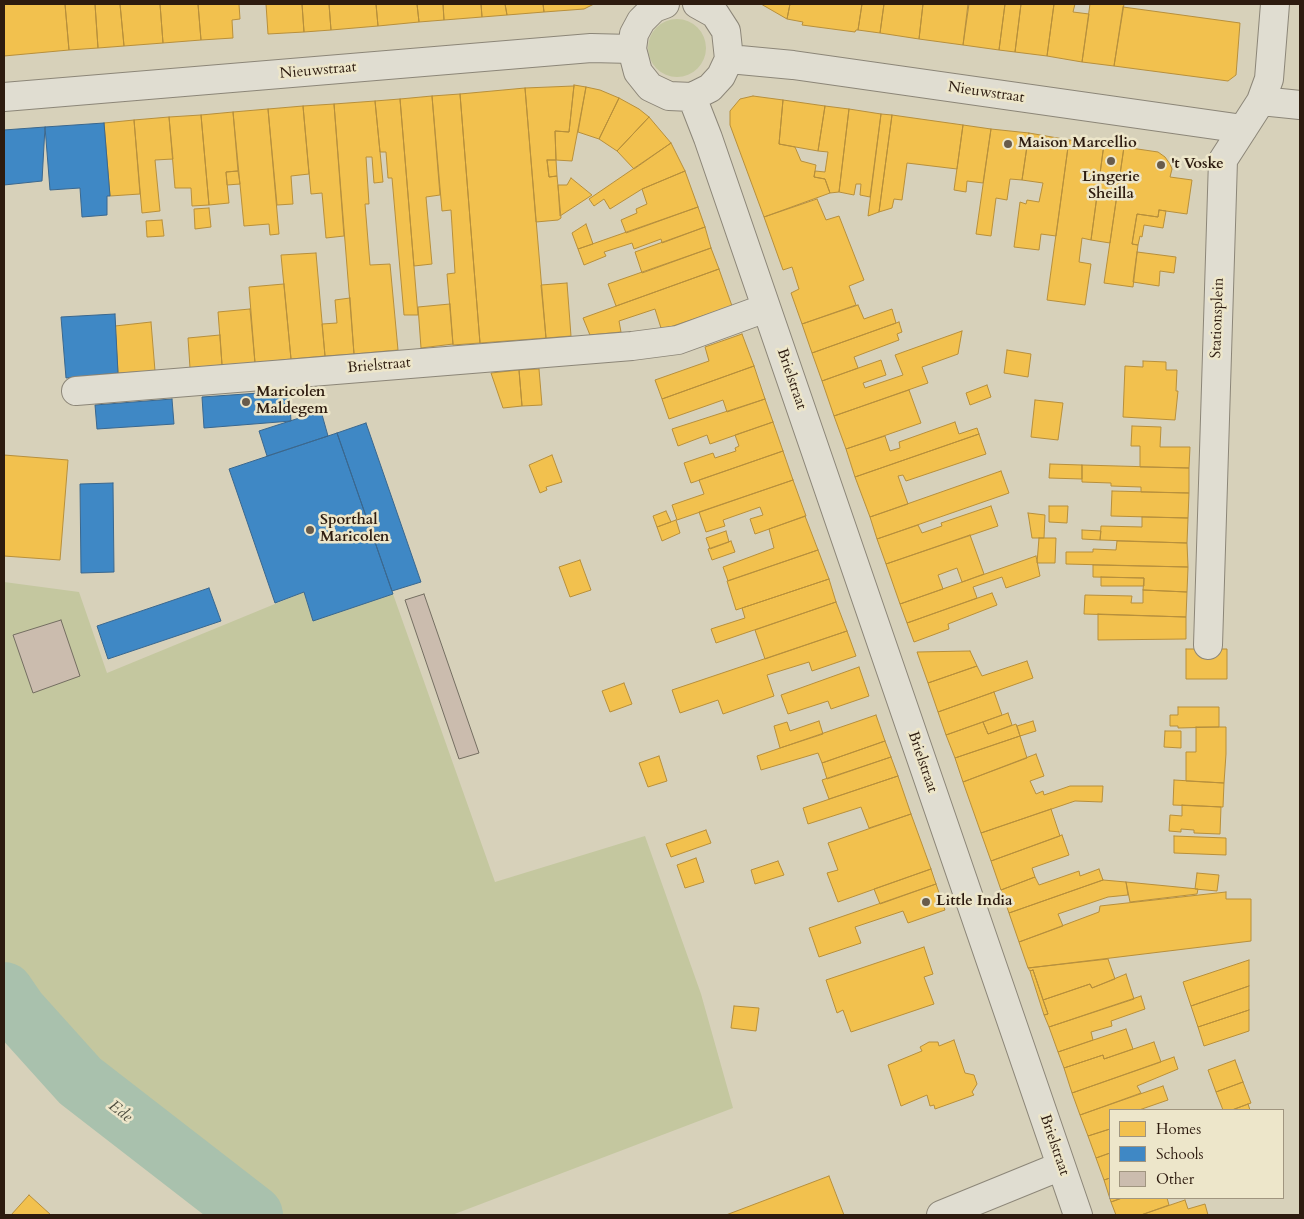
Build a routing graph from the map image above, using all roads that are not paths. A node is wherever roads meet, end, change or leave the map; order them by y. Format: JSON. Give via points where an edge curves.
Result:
{"nodes":[{"id":1,"x":697,"y":4,"type":"edge"},
{"id":2,"x":1275,"y":4,"type":"edge"},
{"id":3,"x":657,"y":5,"type":"edge"},
{"id":4,"x":632,"y":49,"type":"junction"},
{"id":5,"x":729,"y":59,"type":"junction"},
{"id":6,"x":4,"y":97,"type":"edge"},
{"id":7,"x":692,"y":97,"type":"junction"},
{"id":8,"x":1261,"y":101,"type":"junction"},
{"id":9,"x":1300,"y":105,"type":"edge"},
{"id":10,"x":1243,"y":129,"type":"junction"},
{"id":11,"x":766,"y":308,"type":"junction"},
{"id":12,"x":76,"y":391,"type":"dead end"},
{"id":13,"x":1208,"y":645,"type":"dead end"},
{"id":14,"x":1061,"y":1166,"type":"junction"},
{"id":15,"x":941,"y":1215,"type":"edge"},
{"id":16,"x":1078,"y":1215,"type":"edge"}],
"edges":[{"from":1,"to":5,"type":"street","via":[[715,14],[726,31]]},
{"from":2,"to":8,"type":"street","name":"Stationsplein","via":[[1269,79]]},
{"from":3,"to":4,"type":"street","via":[[634,34]]},
{"from":4,"to":6,"type":"street","name":"Nieuwstraat","via":[[591,48]]},
{"from":4,"to":7,"type":"street","via":[[638,72],[650,87],[669,96]]},
{"from":5,"to":7,"type":"street","via":[[721,76],[710,88]]},
{"from":5,"to":10,"type":"street","name":"Nieuwstraat","via":[[793,65]]},
{"from":7,"to":11,"type":"street","name":"Brielstraat"},
{"from":8,"to":9,"type":"street"},
{"from":8,"to":10,"type":"street","name":"Stationsplein"},
{"from":10,"to":13,"type":"street","name":"Stationsplein","via":[[1223,160]]},
{"from":11,"to":12,"type":"street","name":"Brielstraat","via":[[678,340],[641,345]]},
{"from":11,"to":14,"type":"street","name":"Brielstraat"},
{"from":14,"to":15,"type":"street"},
{"from":14,"to":16,"type":"street","name":"Brielstraat"}]}
